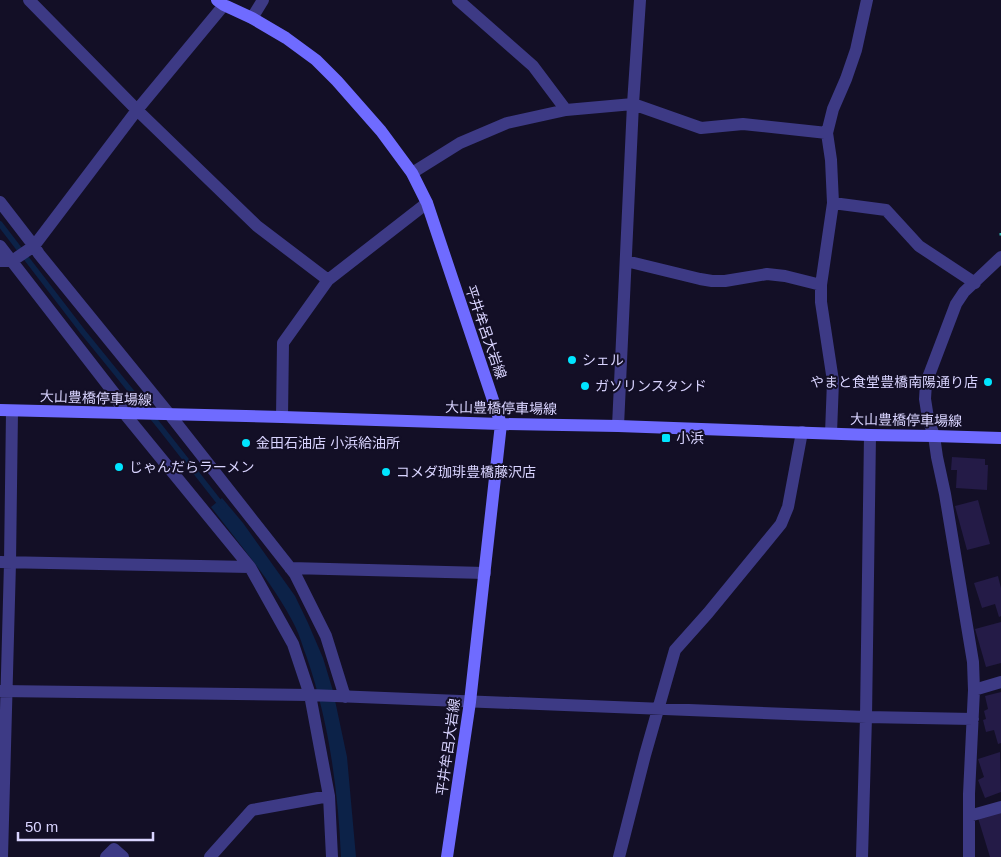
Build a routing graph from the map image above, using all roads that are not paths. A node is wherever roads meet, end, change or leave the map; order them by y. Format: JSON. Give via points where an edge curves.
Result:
{"nodes":[{"id":1,"x":30,"y":0,"type":"edge"},
{"id":2,"x":263,"y":0,"type":"edge"},
{"id":3,"x":458,"y":0,"type":"edge"},
{"id":4,"x":640,"y":0,"type":"edge"},
{"id":5,"x":867,"y":0,"type":"edge"},
{"id":6,"x":220,"y":3,"type":"edge"},
{"id":7,"x":252,"y":18,"type":"junction"},
{"id":8,"x":633,"y":104,"type":"junction"},
{"id":9,"x":137,"y":110,"type":"junction"},
{"id":10,"x":566,"y":110,"type":"junction"},
{"id":11,"x":828,"y":133,"type":"junction"},
{"id":12,"x":412,"y":173,"type":"junction"},
{"id":13,"x":0,"y":202,"type":"edge"},
{"id":14,"x":426,"y":203,"type":"junction"},
{"id":15,"x":832,"y":203,"type":"junction"},
{"id":16,"x":0,"y":246,"type":"edge"},
{"id":17,"x":34,"y":246,"type":"junction"},
{"id":18,"x":1001,"y":257,"type":"edge"},
{"id":19,"x":6,"y":261,"type":"edge"},
{"id":20,"x":626,"y":261,"type":"junction"},
{"id":21,"x":328,"y":280,"type":"junction"},
{"id":22,"x":975,"y":283,"type":"junction"},
{"id":23,"x":821,"y":284,"type":"junction"},
{"id":24,"x":6,"y":410,"type":"edge"},
{"id":25,"x":129,"y":413,"type":"junction"},
{"id":26,"x":167,"y":415,"type":"junction"},
{"id":27,"x":282,"y":417,"type":"junction"},
{"id":28,"x":501,"y":424,"type":"junction"},
{"id":29,"x":618,"y":426,"type":"junction"},
{"id":30,"x":802,"y":432,"type":"junction"},
{"id":31,"x":831,"y":433,"type":"junction"},
{"id":32,"x":870,"y":435,"type":"junction"},
{"id":33,"x":934,"y":436,"type":"junction"},
{"id":34,"x":1001,"y":438,"type":"edge"},
{"id":35,"x":5,"y":562,"type":"edge"},
{"id":36,"x":250,"y":567,"type":"junction"},
{"id":37,"x":290,"y":568,"type":"junction"},
{"id":38,"x":484,"y":573,"type":"junction"},
{"id":39,"x":1001,"y":682,"type":"edge"},
{"id":40,"x":974,"y":690,"type":"junction"},
{"id":41,"x":3,"y":691,"type":"edge"},
{"id":42,"x":310,"y":695,"type":"junction"},
{"id":43,"x":345,"y":697,"type":"junction"},
{"id":44,"x":470,"y":702,"type":"junction"},
{"id":45,"x":659,"y":708,"type":"junction"},
{"id":46,"x":866,"y":717,"type":"junction"},
{"id":47,"x":973,"y":719,"type":"junction"},
{"id":48,"x":329,"y":796,"type":"junction"},
{"id":49,"x":1001,"y":807,"type":"edge"},
{"id":50,"x":2,"y":813,"type":"edge"},
{"id":51,"x":969,"y":816,"type":"junction"},
{"id":52,"x":2,"y":857,"type":"edge"},
{"id":53,"x":106,"y":857,"type":"edge"},
{"id":54,"x":123,"y":857,"type":"edge"},
{"id":55,"x":210,"y":857,"type":"edge"},
{"id":56,"x":332,"y":857,"type":"edge"},
{"id":57,"x":447,"y":857,"type":"edge"},
{"id":58,"x":619,"y":857,"type":"edge"},
{"id":59,"x":862,"y":857,"type":"edge"},
{"id":60,"x":969,"y":857,"type":"edge"}],
"edges":[{"from":1,"to":9,"type":"street"},
{"from":2,"to":7,"type":"street"},
{"from":3,"to":10,"type":"street","via":[[533,66]]},
{"from":4,"to":8,"type":"street"},
{"from":5,"to":11,"type":"street","via":[[856,50],[833,109]]},
{"from":6,"to":7,"type":"main road","name":"平井牟呂大岩線"},
{"from":6,"to":9,"type":"street"},
{"from":7,"to":12,"type":"main road","name":"平井牟呂大岩線","via":[[316,60],[381,131]]},
{"from":8,"to":10,"type":"street"},
{"from":8,"to":11,"type":"street","via":[[701,128],[743,124]]},
{"from":8,"to":20,"type":"street"},
{"from":9,"to":17,"type":"street"},
{"from":9,"to":21,"type":"street","via":[[258,226]]},
{"from":10,"to":12,"type":"street","via":[[499,127],[460,143]]},
{"from":11,"to":15,"type":"street"},
{"from":12,"to":14,"type":"main road","name":"平井牟呂大岩線"},
{"from":13,"to":17,"type":"street"},
{"from":14,"to":21,"type":"street"},
{"from":14,"to":28,"type":"main road","name":"平井牟呂大岩線"},
{"from":15,"to":22,"type":"street","via":[[886,210],[919,246]]},
{"from":15,"to":23,"type":"street"},
{"from":16,"to":19,"type":"street"},
{"from":17,"to":19,"type":"street"},
{"from":17,"to":26,"type":"street"},
{"from":18,"to":22,"type":"street"},
{"from":19,"to":25,"type":"street"},
{"from":20,"to":23,"type":"street","via":[[712,281],[767,274]]},
{"from":20,"to":29,"type":"street"},
{"from":21,"to":27,"type":"street","via":[[283,343]]},
{"from":22,"to":33,"type":"street","via":[[956,304],[926,383],[925,399]]},
{"from":23,"to":31,"type":"street","via":[[833,381]]},
{"from":24,"to":25,"type":"main road","name":"大山豊橋停車場線"},
{"from":24,"to":35,"type":"street"},
{"from":25,"to":26,"type":"main road","name":"大山豊橋停車場線"},
{"from":25,"to":36,"type":"street"},
{"from":26,"to":27,"type":"main road","name":"大山豊橋停車場線"},
{"from":26,"to":37,"type":"street"},
{"from":27,"to":28,"type":"main road","name":"大山豊橋停車場線"},
{"from":28,"to":29,"type":"main road","name":"大山豊橋停車場線"},
{"from":28,"to":38,"type":"main road","name":"平井牟呂大岩線"},
{"from":29,"to":30,"type":"main road","name":"大山豊橋停車場線"},
{"from":30,"to":31,"type":"main road","name":"大山豊橋停車場線"},
{"from":30,"to":45,"type":"street","via":[[788,507],[781,524],[675,650]]},
{"from":31,"to":32,"type":"main road","name":"大山豊橋停車場線"},
{"from":32,"to":33,"type":"main road","name":"大山豊橋停車場線"},
{"from":32,"to":46,"type":"street"},
{"from":33,"to":34,"type":"main road","name":"大山豊橋停車場線"},
{"from":33,"to":40,"type":"street","via":[[973,662]]},
{"from":35,"to":36,"type":"street"},
{"from":35,"to":41,"type":"street"},
{"from":36,"to":42,"type":"street","via":[[293,644]]},
{"from":37,"to":38,"type":"street"},
{"from":37,"to":43,"type":"street","via":[[326,636]]},
{"from":38,"to":44,"type":"main road","name":"平井牟呂大岩線"},
{"from":39,"to":40,"type":"street"},
{"from":40,"to":47,"type":"street"},
{"from":41,"to":42,"type":"street"},
{"from":41,"to":50,"type":"street"},
{"from":42,"to":43,"type":"street"},
{"from":42,"to":48,"type":"street"},
{"from":43,"to":44,"type":"street"},
{"from":44,"to":45,"type":"street"},
{"from":44,"to":57,"type":"main road","name":"平井牟呂大岩線"},
{"from":45,"to":46,"type":"street"},
{"from":45,"to":58,"type":"street"},
{"from":46,"to":47,"type":"street"},
{"from":46,"to":59,"type":"street"},
{"from":47,"to":51,"type":"street"},
{"from":48,"to":55,"type":"street","via":[[252,810]]},
{"from":48,"to":56,"type":"street"},
{"from":49,"to":51,"type":"street"},
{"from":50,"to":52,"type":"street"},
{"from":51,"to":60,"type":"street"},
{"from":53,"to":54,"type":"street","via":[[114,848]]}]}
